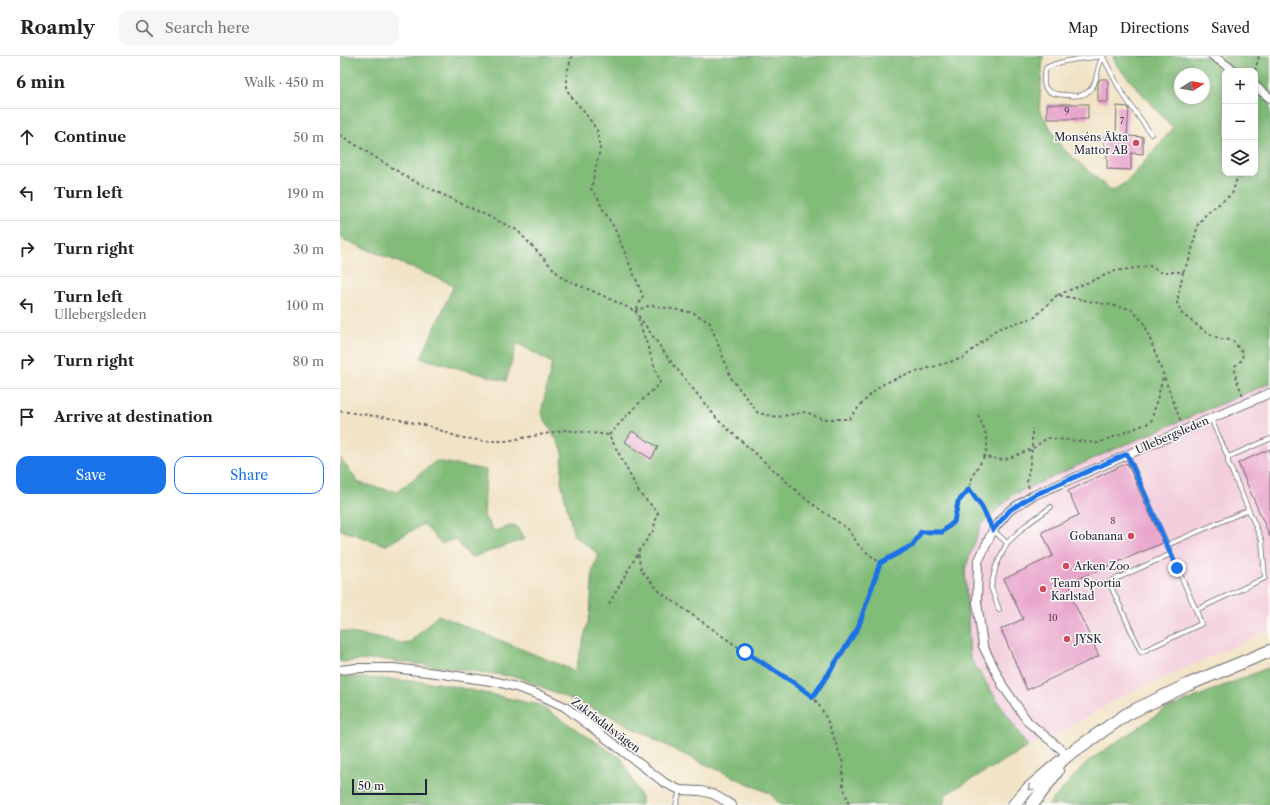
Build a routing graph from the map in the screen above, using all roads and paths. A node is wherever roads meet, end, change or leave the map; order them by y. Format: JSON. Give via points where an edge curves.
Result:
{"nodes":[{"id":1,"x":572,"y":56,"type":"edge"},
{"id":2,"x":1103,"y":56,"type":"edge"},
{"id":3,"x":1213,"y":56,"type":"edge"},
{"id":4,"x":1259,"y":56,"type":"edge"},
{"id":5,"x":1230,"y":68,"type":"edge"},
{"id":6,"x":1256,"y":68,"type":"edge"},
{"id":7,"x":1258,"y":88,"type":"edge"},
{"id":8,"x":1270,"y":98,"type":"edge"},
{"id":9,"x":1151,"y":134,"type":"dead end"},
{"id":10,"x":340,"y":135,"type":"edge"},
{"id":11,"x":1240,"y":176,"type":"edge"},
{"id":12,"x":1183,"y":272,"type":"junction"},
{"id":13,"x":1057,"y":296,"type":"junction"},
{"id":14,"x":635,"y":311,"type":"junction"},
{"id":15,"x":1164,"y":376,"type":"junction"},
{"id":16,"x":1270,"y":393,"type":"edge"},
{"id":17,"x":1246,"y":404,"type":"junction"},
{"id":18,"x":340,"y":411,"type":"edge"},
{"id":19,"x":978,"y":414,"type":"dead end"},
{"id":20,"x":1211,"y":419,"type":"junction"},
{"id":21,"x":1032,"y":428,"type":"dead end"},
{"id":22,"x":1184,"y":430,"type":"junction"},
{"id":23,"x":609,"y":435,"type":"junction"},
{"id":24,"x":1270,"y":439,"type":"edge"},
{"id":25,"x":1032,"y":450,"type":"junction"},
{"id":26,"x":1127,"y":454,"type":"junction"},
{"id":27,"x":1228,"y":457,"type":"junction"},
{"id":28,"x":984,"y":458,"type":"junction"},
{"id":29,"x":969,"y":489,"type":"junction"},
{"id":30,"x":1032,"y":496,"type":"junction"},
{"id":31,"x":1050,"y":507,"type":"dead end"},
{"id":32,"x":1248,"y":510,"type":"junction"},
{"id":33,"x":993,"y":530,"type":"junction"},
{"id":34,"x":1007,"y":543,"type":"junction"},
{"id":35,"x":1167,"y":545,"type":"junction"},
{"id":36,"x":638,"y":552,"type":"junction"},
{"id":37,"x":1171,"y":554,"type":"junction"},
{"id":38,"x":880,"y":563,"type":"junction"},
{"id":39,"x":609,"y":604,"type":"dead end"},
{"id":40,"x":999,"y":610,"type":"dead end"},
{"id":41,"x":1196,"y":610,"type":"junction"},
{"id":42,"x":1270,"y":651,"type":"edge"},
{"id":43,"x":340,"y":670,"type":"edge"},
{"id":44,"x":813,"y":697,"type":"junction"},
{"id":45,"x":1068,"y":755,"type":"junction"},
{"id":46,"x":680,"y":790,"type":"junction"},
{"id":47,"x":676,"y":805,"type":"edge"},
{"id":48,"x":732,"y":805,"type":"edge"},
{"id":49,"x":849,"y":805,"type":"edge"},
{"id":50,"x":1014,"y":805,"type":"edge"},
{"id":51,"x":1032,"y":805,"type":"edge"}],
"edges":[{"from":1,"to":14,"type":"path","via":[[567,72],[567,90],[597,130],[600,149],[591,189],[614,227],[643,296]]},
{"from":2,"to":2,"type":"lane","via":[[1094,84],[1085,94],[1078,96],[1049,93],[1044,85],[1043,76],[1046,68],[1050,66]]},
{"from":2,"to":9,"type":"lane","via":[[1122,93]]},
{"from":3,"to":5,"type":"street"},
{"from":4,"to":6,"type":"path"},
{"from":7,"to":8,"type":"street"},
{"from":10,"to":14,"type":"path","via":[[410,179],[517,230],[562,278]]},
{"from":11,"to":12,"type":"path","via":[[1232,194],[1207,213],[1198,224],[1190,258]]},
{"from":12,"to":13,"type":"path","via":[[1160,272],[1150,266],[1115,271]]},
{"from":12,"to":17,"type":"path","via":[[1177,303],[1182,314],[1206,332],[1220,339],[1232,340],[1243,353],[1242,360],[1235,366],[1235,376]]},
{"from":13,"to":14,"type":"path","via":[[1035,317],[997,329],[963,358],[881,385],[849,419],[822,419],[806,412],[777,418],[758,413],[731,378],[710,323],[694,313],[651,305]]},
{"from":13,"to":15,"type":"path","via":[[1131,309],[1144,323]]},
{"from":14,"to":23,"type":"path","via":[[660,383]]},
{"from":14,"to":38,"type":"path","via":[[669,359],[718,420],[808,501],[848,529],[859,546]]},
{"from":15,"to":22,"type":"path"},
{"from":15,"to":25,"type":"path","via":[[1151,422],[1098,443],[1047,438]]},
{"from":16,"to":17,"type":"street","name":"Ullebergsleden"},
{"from":17,"to":20,"type":"street","name":"Ullebergsleden"},
{"from":18,"to":23,"type":"path","via":[[396,419],[458,437],[484,441],[506,441],[566,430]]},
{"from":19,"to":28,"type":"path","via":[[987,435]]},
{"from":20,"to":22,"type":"street","name":"Ullebergsleden"},
{"from":20,"to":27,"type":"lane"},
{"from":21,"to":25,"type":"path"},
{"from":22,"to":26,"type":"street","name":"Ullebergsleden"},
{"from":23,"to":36,"type":"path","via":[[640,494],[658,512],[653,531]]},
{"from":24,"to":27,"type":"lane"},
{"from":25,"to":28,"type":"path","via":[[1004,460]]},
{"from":25,"to":30,"type":"path","via":[[1027,483]]},
{"from":26,"to":30,"type":"street","name":"Ullebergsleden"},
{"from":26,"to":35,"type":"lane"},
{"from":27,"to":32,"type":"lane"},
{"from":28,"to":29,"type":"path","via":[[973,475]]},
{"from":29,"to":33,"type":"path","via":[[982,507]]},
{"from":29,"to":38,"type":"path","via":[[958,502],[954,522],[942,532],[921,532],[913,545]]},
{"from":30,"to":33,"type":"street","name":"Ullebergsleden","via":[[1010,510]]},
{"from":31,"to":34,"type":"lane","via":[[1026,524]]},
{"from":32,"to":35,"type":"lane"},
{"from":32,"to":41,"type":"lane","via":[[1262,541],[1265,578]]},
{"from":33,"to":34,"type":"lane"},
{"from":33,"to":45,"type":"street","name":"Ullebergsleden","via":[[978,562],[977,602],[983,646],[1003,686],[1028,722]]},
{"from":34,"to":40,"type":"lane","via":[[996,566],[991,587]]},
{"from":35,"to":37,"type":"lane"},
{"from":36,"to":39,"type":"path"},
{"from":36,"to":44,"type":"path","via":[[641,570],[660,592]]},
{"from":37,"to":41,"type":"lane"},
{"from":37,"to":41,"type":"lane","via":[[1109,582],[1141,652],[1201,624]]},
{"from":38,"to":44,"type":"path","via":[[858,628]]},
{"from":42,"to":45,"type":"main road","via":[[1187,685],[1127,714]]},
{"from":43,"to":46,"type":"street","name":"Zakrisdalsvägen","via":[[393,668],[436,673],[498,682],[542,696],[565,707],[665,783]]},
{"from":44,"to":49,"type":"path","via":[[828,722],[844,763],[843,785]]},
{"from":45,"to":50,"type":"main road","one_way":true,"via":[[1028,789]]},
{"from":45,"to":51,"type":"main road"},
{"from":46,"to":47,"type":"lane"},
{"from":46,"to":48,"type":"street","name":"Zakrisdalsvägen","via":[[713,794]]}]}
